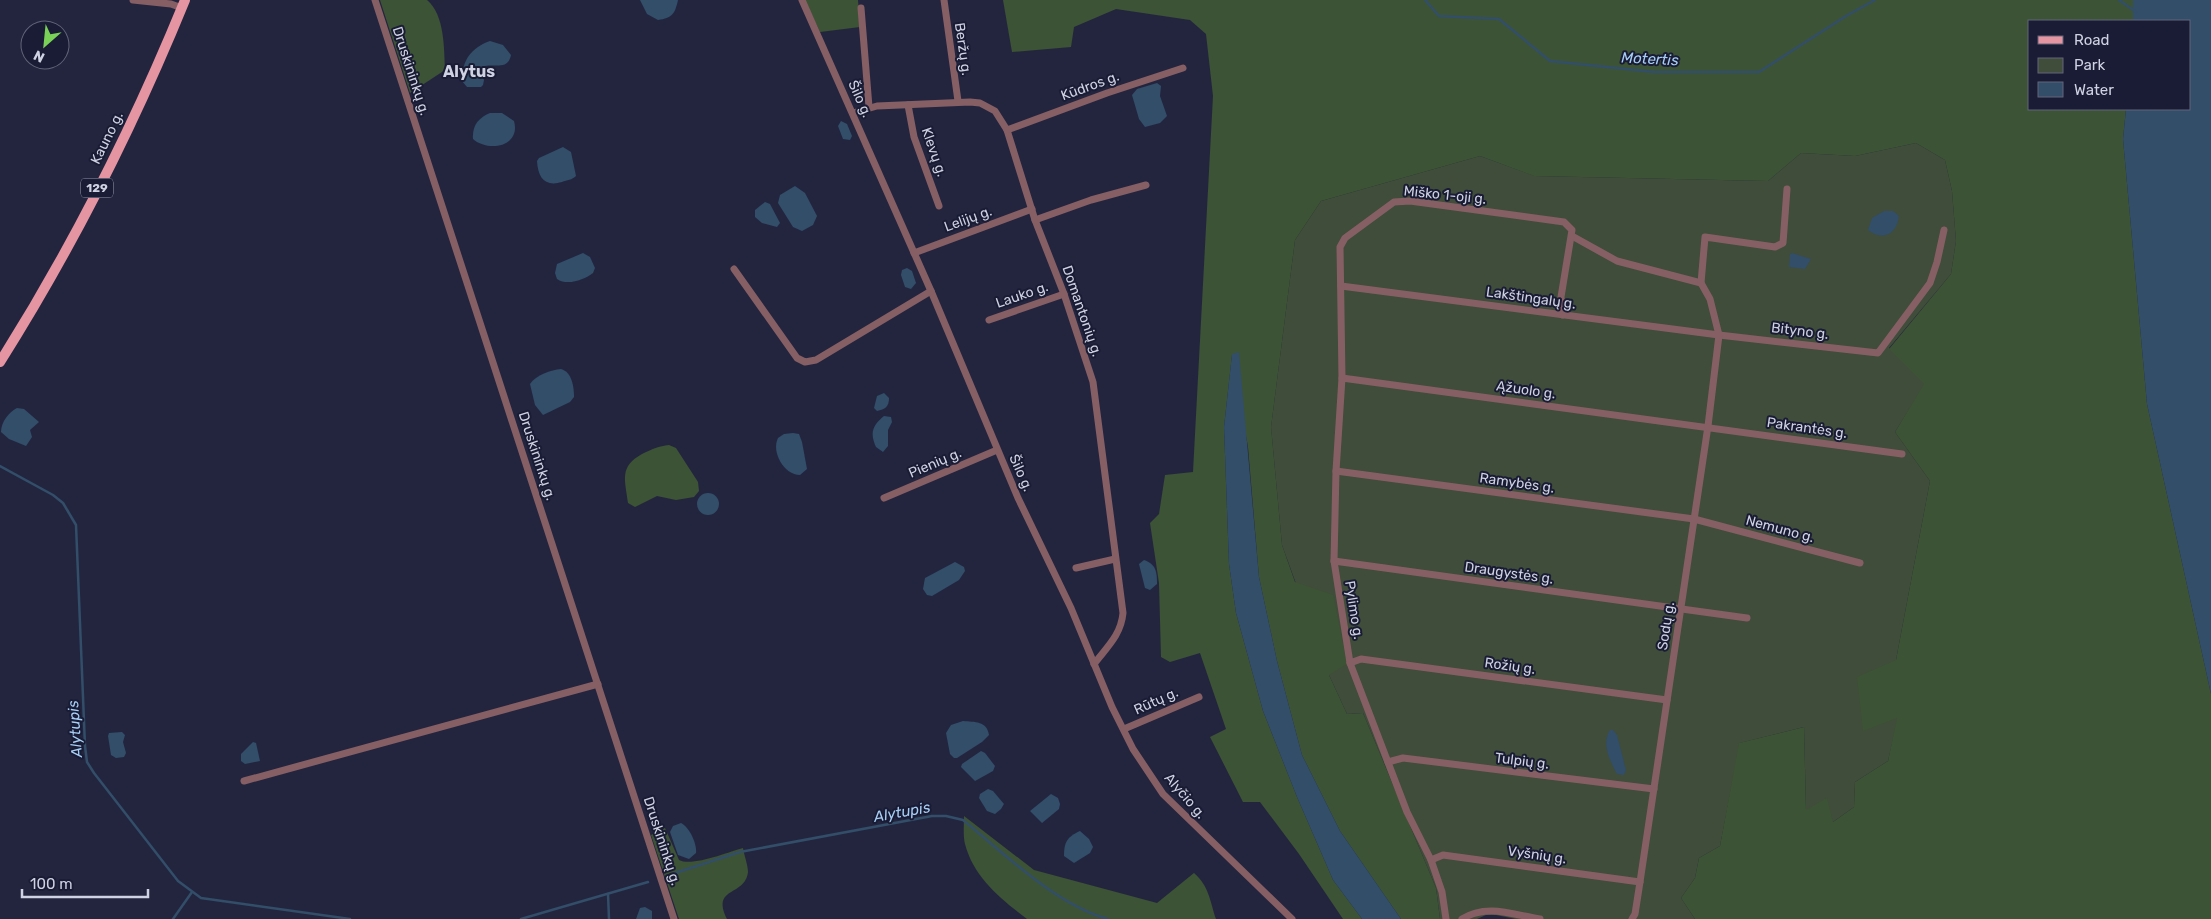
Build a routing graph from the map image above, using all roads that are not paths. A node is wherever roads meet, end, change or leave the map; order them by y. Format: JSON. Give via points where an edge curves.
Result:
{"nodes":[{"id":1,"x":134,"y":0,"type":"edge"},
{"id":2,"x":375,"y":0,"type":"edge"},
{"id":3,"x":802,"y":0,"type":"edge"},
{"id":4,"x":944,"y":0,"type":"edge"},
{"id":5,"x":183,"y":4,"type":"edge"},
{"id":6,"x":861,"y":8,"type":"dead end"},
{"id":7,"x":1183,"y":68,"type":"dead end"},
{"id":8,"x":958,"y":101,"type":"junction"},
{"id":9,"x":908,"y":105,"type":"junction"},
{"id":10,"x":870,"y":107,"type":"junction"},
{"id":11,"x":854,"y":113,"type":"junction"},
{"id":12,"x":1007,"y":130,"type":"junction"},
{"id":13,"x":1146,"y":186,"type":"dead end"},
{"id":14,"x":1787,"y":189,"type":"dead end"},
{"id":15,"x":939,"y":206,"type":"dead end"},
{"id":16,"x":1032,"y":209,"type":"junction"},
{"id":17,"x":1036,"y":220,"type":"junction"},
{"id":18,"x":1944,"y":230,"type":"dead end"},
{"id":19,"x":1572,"y":236,"type":"junction"},
{"id":20,"x":914,"y":253,"type":"junction"},
{"id":21,"x":734,"y":270,"type":"dead end"},
{"id":22,"x":1701,"y":283,"type":"junction"},
{"id":23,"x":1341,"y":286,"type":"junction"},
{"id":24,"x":931,"y":291,"type":"junction"},
{"id":25,"x":1064,"y":294,"type":"junction"},
{"id":26,"x":1563,"y":315,"type":"junction"},
{"id":27,"x":989,"y":320,"type":"dead end"},
{"id":28,"x":1719,"y":335,"type":"junction"},
{"id":29,"x":0,"y":362,"type":"edge"},
{"id":30,"x":1342,"y":378,"type":"junction"},
{"id":31,"x":1708,"y":426,"type":"junction"},
{"id":32,"x":997,"y":450,"type":"junction"},
{"id":33,"x":1902,"y":454,"type":"dead end"},
{"id":34,"x":1336,"y":471,"type":"junction"},
{"id":35,"x":884,"y":498,"type":"dead end"},
{"id":36,"x":1694,"y":519,"type":"junction"},
{"id":37,"x":1115,"y":559,"type":"junction"},
{"id":38,"x":1334,"y":561,"type":"junction"},
{"id":39,"x":1860,"y":563,"type":"dead end"},
{"id":40,"x":1076,"y":568,"type":"dead end"},
{"id":41,"x":1681,"y":609,"type":"junction"},
{"id":42,"x":1747,"y":618,"type":"dead end"},
{"id":43,"x":1350,"y":663,"type":"junction"},
{"id":44,"x":1094,"y":664,"type":"junction"},
{"id":45,"x":598,"y":684,"type":"junction"},
{"id":46,"x":1199,"y":696,"type":"dead end"},
{"id":47,"x":1667,"y":700,"type":"junction"},
{"id":48,"x":1124,"y":729,"type":"junction"},
{"id":49,"x":1388,"y":762,"type":"junction"},
{"id":50,"x":244,"y":781,"type":"dead end"},
{"id":51,"x":1654,"y":790,"type":"junction"},
{"id":52,"x":1431,"y":860,"type":"junction"},
{"id":53,"x":1640,"y":882,"type":"junction"},
{"id":54,"x":674,"y":919,"type":"edge"},
{"id":55,"x":1292,"y":919,"type":"edge"},
{"id":56,"x":1446,"y":919,"type":"edge"},
{"id":57,"x":1462,"y":919,"type":"edge"},
{"id":58,"x":1540,"y":919,"type":"edge"},
{"id":59,"x":1632,"y":919,"type":"edge"}],
"edges":[{"from":1,"to":5,"type":"street"},
{"from":2,"to":45,"type":"street","name":"Druskininkų g."},
{"from":3,"to":11,"type":"street","name":"Šilo g."},
{"from":4,"to":8,"type":"street","name":"Beržų g."},
{"from":5,"to":29,"type":"main road","name":"Kauno g.","number":"129","via":[[144,94],[94,194]]},
{"from":6,"to":10,"type":"street"},
{"from":7,"to":12,"type":"street","name":"Kūdros g."},
{"from":8,"to":9,"type":"street","name":"Domantonių g."},
{"from":8,"to":12,"type":"street","name":"Domantonių g.","via":[[989,107]]},
{"from":9,"to":10,"type":"street","name":"Domantonių g."},
{"from":9,"to":15,"type":"street","name":"Klevų g.","via":[[914,137]]},
{"from":10,"to":11,"type":"street","name":"Domantonių g."},
{"from":11,"to":20,"type":"street","name":"Šilo g."},
{"from":12,"to":16,"type":"street","name":"Domantonių g."},
{"from":13,"to":17,"type":"street","via":[[1091,200]]},
{"from":14,"to":22,"type":"street","via":[[1783,243],[1775,247],[1706,237]]},
{"from":16,"to":17,"type":"street","name":"Domantonių g."},
{"from":16,"to":20,"type":"street","name":"Lelijų g."},
{"from":17,"to":25,"type":"street","name":"Domantonių g."},
{"from":18,"to":28,"type":"street","name":"Bityno g.","via":[[1930,284],[1878,353]]},
{"from":19,"to":22,"type":"street","via":[[1617,261]]},
{"from":19,"to":23,"type":"street","name":"Miško 1-oji g.","via":[[1570,227],[1564,222],[1410,201],[1394,202],[1345,238],[1340,247]]},
{"from":19,"to":26,"type":"street","via":[[1561,297]]},
{"from":20,"to":24,"type":"street","name":"Šilo g."},
{"from":21,"to":24,"type":"street","via":[[796,358],[805,362],[816,360]]},
{"from":22,"to":28,"type":"street","via":[[1710,299]]},
{"from":23,"to":26,"type":"street","name":"Lakštingalų g."},
{"from":23,"to":30,"type":"street","name":"Pylimo g."},
{"from":24,"to":32,"type":"street","name":"Šilo g."},
{"from":25,"to":27,"type":"street","name":"Lauko g."},
{"from":25,"to":37,"type":"street","name":"Domantonių g.","via":[[1093,382]]},
{"from":26,"to":28,"type":"street","name":"Lakštingalų g."},
{"from":28,"to":31,"type":"street","name":"Sodų g."},
{"from":30,"to":31,"type":"street","name":"Ąžuolo g."},
{"from":30,"to":34,"type":"street","name":"Pylimo g."},
{"from":31,"to":33,"type":"street","name":"Pakrantės g."},
{"from":31,"to":36,"type":"street","name":"Sodų g."},
{"from":32,"to":35,"type":"street","name":"Pienių g."},
{"from":32,"to":44,"type":"street","name":"Šilo g."},
{"from":34,"to":36,"type":"street","name":"Ramybės g."},
{"from":34,"to":38,"type":"street","name":"Pylimo g."},
{"from":36,"to":39,"type":"street","name":"Nemuno g."},
{"from":36,"to":41,"type":"street","name":"Sodų g."},
{"from":37,"to":40,"type":"street"},
{"from":37,"to":44,"type":"street","name":"Domantonių g.","via":[[1122,626]]},
{"from":38,"to":41,"type":"street","name":"Draugystės g."},
{"from":38,"to":43,"type":"street","name":"Pylimo g."},
{"from":41,"to":42,"type":"street","name":"Draugystės g."},
{"from":41,"to":47,"type":"street","name":"Sodų g."},
{"from":43,"to":47,"type":"street","name":"Rožių g.","via":[[1361,659]]},
{"from":43,"to":49,"type":"street","name":"Pylimo g."},
{"from":44,"to":48,"type":"street","name":"Alyčio g."},
{"from":45,"to":50,"type":"street"},
{"from":45,"to":54,"type":"street","name":"Druskininkų g."},
{"from":46,"to":48,"type":"street","name":"Rūtų g."},
{"from":47,"to":51,"type":"street","name":"Sodų g."},
{"from":48,"to":55,"type":"street","name":"Alyčio g.","via":[[1163,794]]},
{"from":49,"to":51,"type":"street","name":"Tulpių g.","via":[[1403,758]]},
{"from":49,"to":52,"type":"street","name":"Pylimo g.","via":[[1407,812]]},
{"from":51,"to":53,"type":"street","name":"Sodų g."},
{"from":52,"to":53,"type":"street","name":"Vyšnių g.","via":[[1443,855]]},
{"from":52,"to":56,"type":"street","name":"Pylimo g.","via":[[1442,892]]},
{"from":53,"to":59,"type":"street","name":"Sodų g."},
{"from":57,"to":58,"type":"street","via":[[1481,910],[1493,910]]}]}
